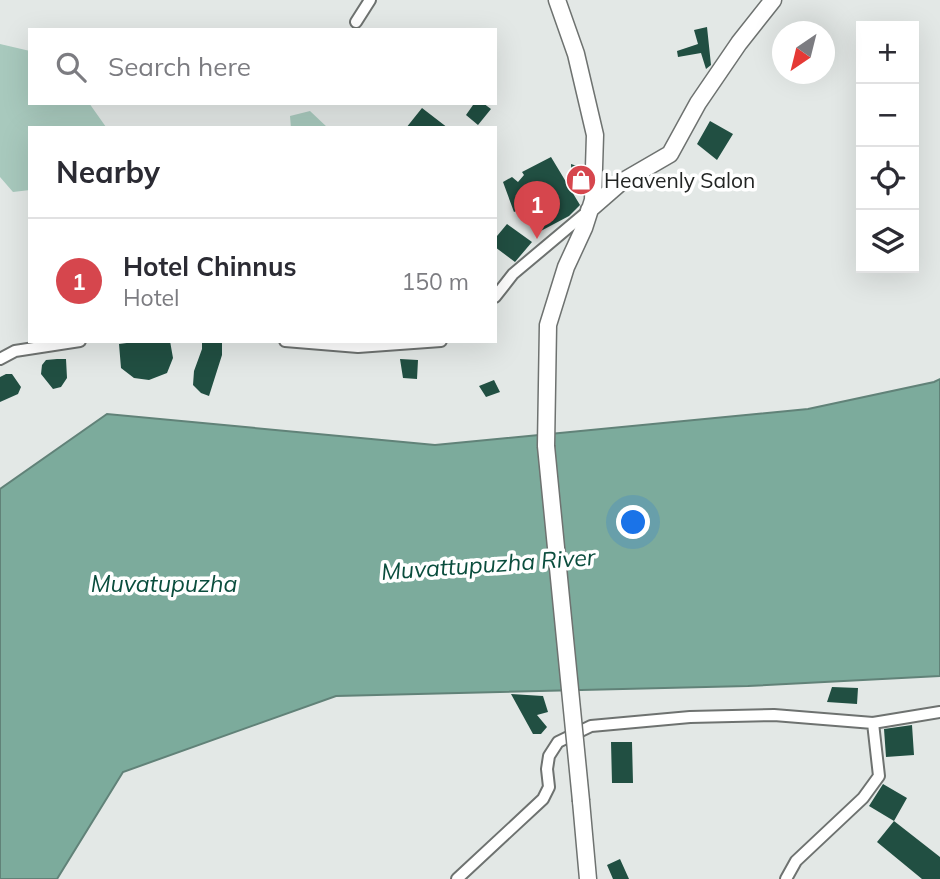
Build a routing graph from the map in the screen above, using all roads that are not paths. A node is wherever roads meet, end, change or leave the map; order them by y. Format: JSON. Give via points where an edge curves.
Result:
{"nodes":[{"id":1,"x":370,"y":0,"type":"edge"},
{"id":2,"x":557,"y":0,"type":"edge"},
{"id":3,"x":773,"y":0,"type":"edge"},
{"id":4,"x":356,"y":22,"type":"dead end"},
{"id":5,"x":589,"y":210,"type":"junction"},
{"id":6,"x":497,"y":294,"type":"edge"},
{"id":7,"x":67,"y":343,"type":"edge"},
{"id":8,"x":309,"y":343,"type":"edge"},
{"id":9,"x":413,"y":343,"type":"edge"},
{"id":10,"x":0,"y":359,"type":"edge"},
{"id":11,"x":940,"y":712,"type":"edge"},
{"id":12,"x":873,"y":723,"type":"junction"},
{"id":13,"x":457,"y":879,"type":"edge"},
{"id":14,"x":588,"y":879,"type":"edge"},
{"id":15,"x":786,"y":879,"type":"edge"}],
"edges":[{"from":1,"to":4,"type":"street"},
{"from":2,"to":5,"type":"main road","via":[[576,54],[595,135]]},
{"from":3,"to":5,"type":"main road","via":[[698,103],[670,154],[620,183]]},
{"from":5,"to":6,"type":"street","via":[[513,274]]},
{"from":5,"to":14,"type":"main road","bridge":true,"via":[[548,325],[546,446]]},
{"from":7,"to":10,"type":"street","via":[[15,351]]},
{"from":8,"to":9,"type":"street","via":[[358,347]]},
{"from":11,"to":12,"type":"street"},
{"from":12,"to":13,"type":"street","via":[[774,715],[591,726],[558,742],[550,756],[549,787],[543,799]]},
{"from":12,"to":15,"type":"street","via":[[879,776],[863,799],[796,861]]}]}
